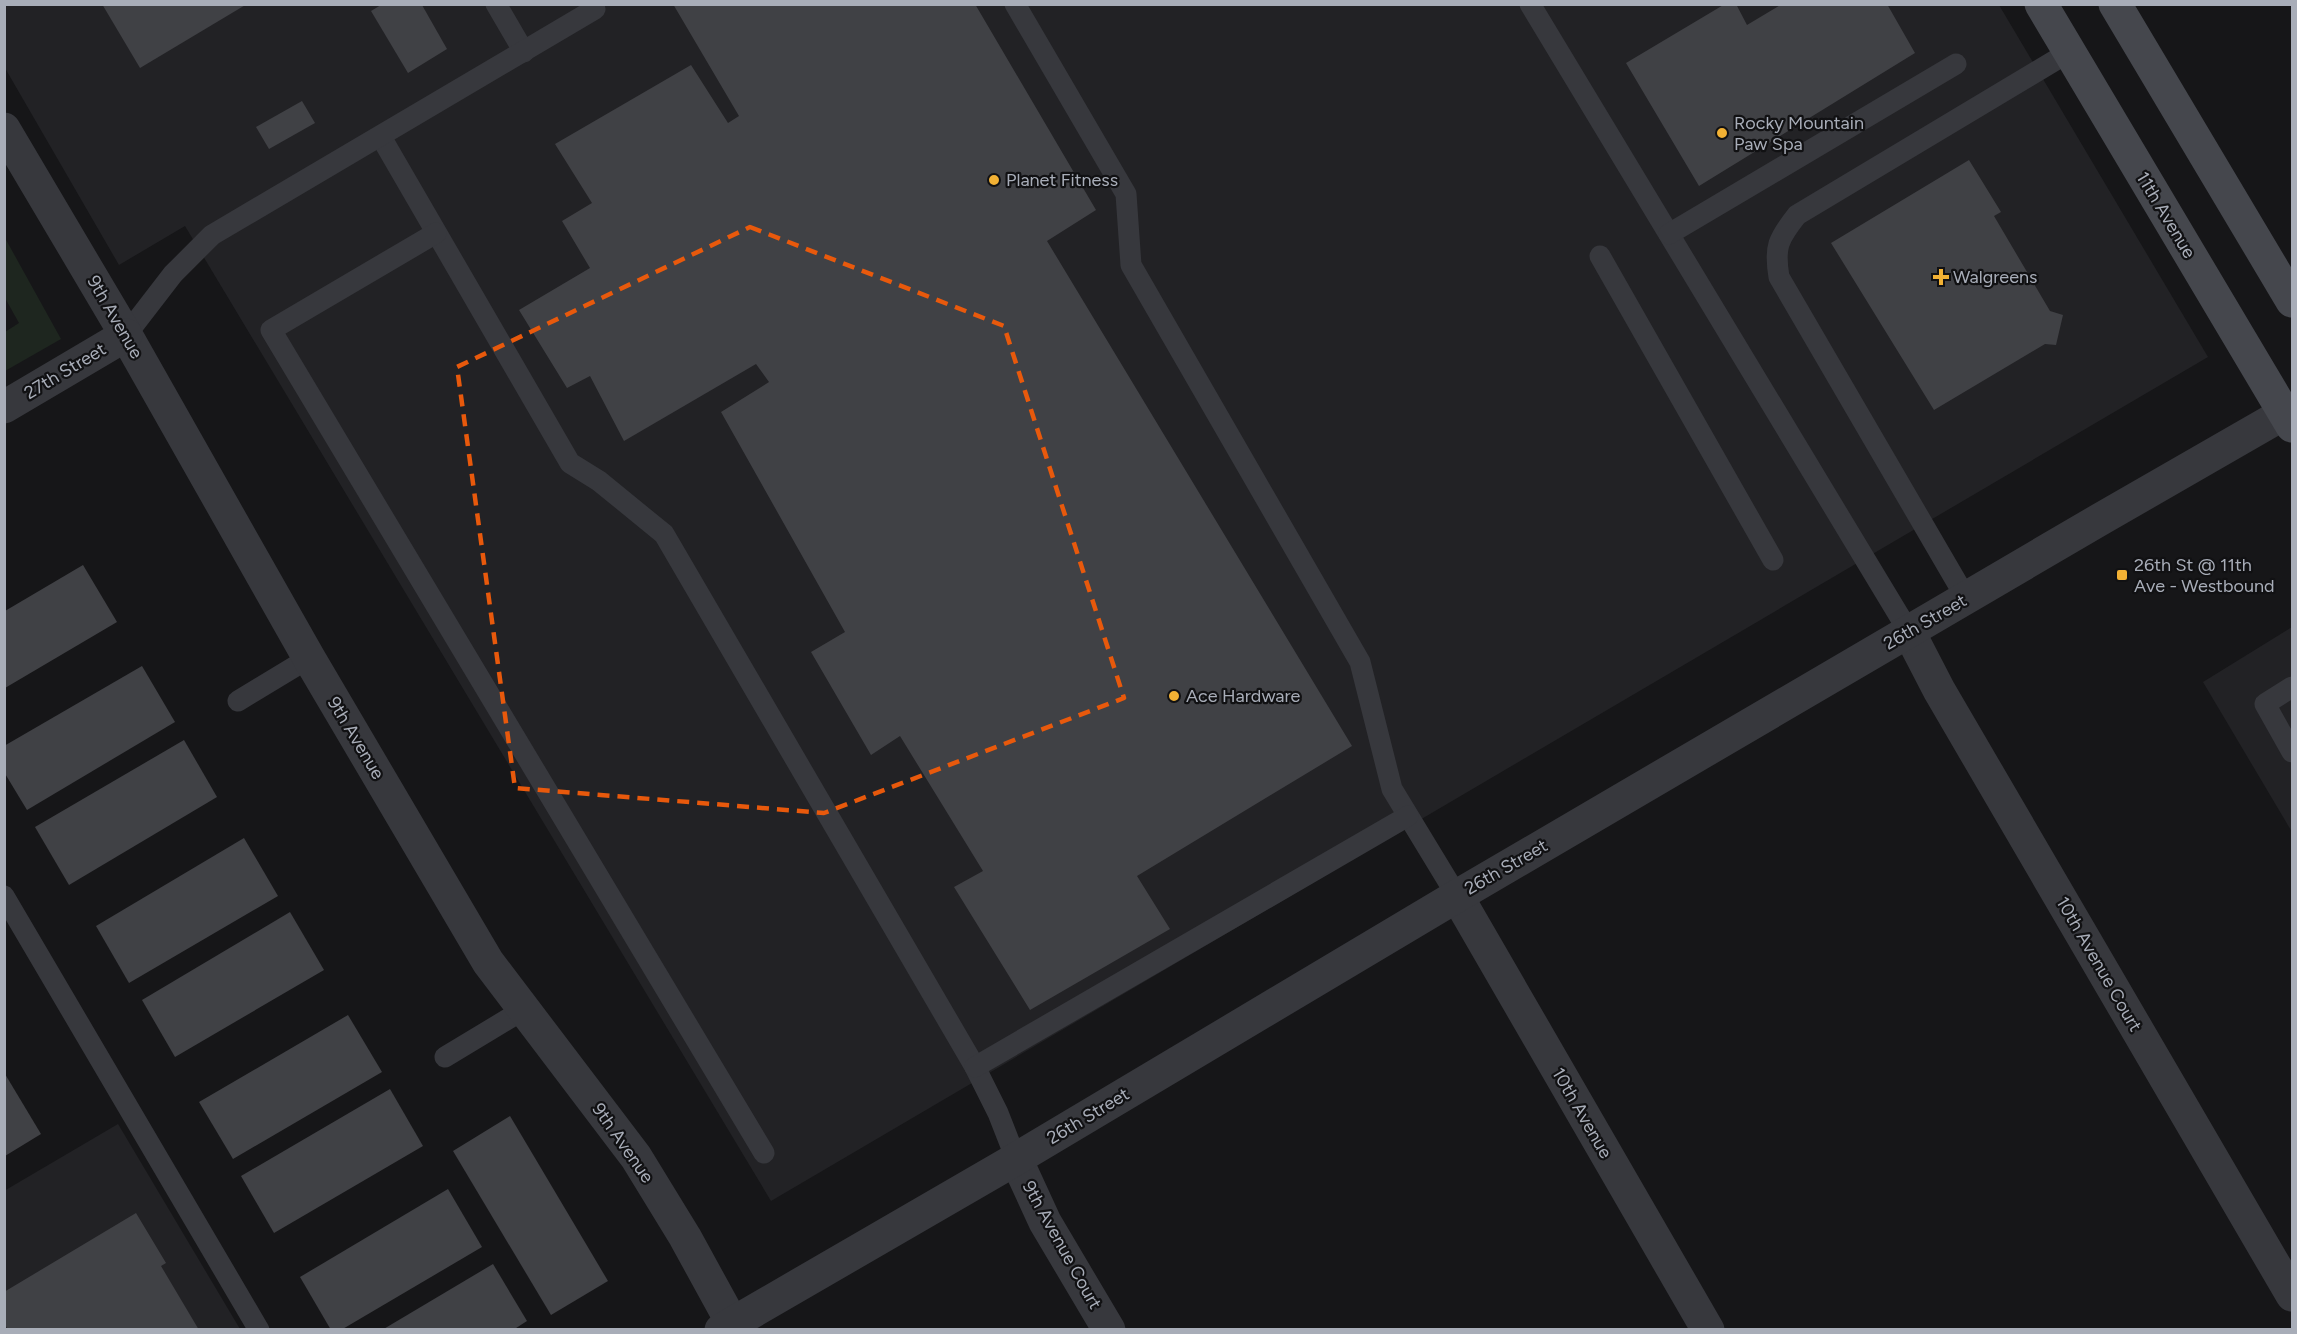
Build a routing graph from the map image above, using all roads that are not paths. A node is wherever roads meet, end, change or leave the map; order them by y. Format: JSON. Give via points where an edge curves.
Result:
{"nodes":[{"id":1,"x":496,"y":4,"type":"edge"},
{"id":2,"x":1015,"y":4,"type":"edge"},
{"id":3,"x":1530,"y":4,"type":"edge"},
{"id":4,"x":2040,"y":4,"type":"edge"},
{"id":5,"x":2115,"y":4,"type":"edge"},
{"id":6,"x":595,"y":9,"type":"dead end"},
{"id":7,"x":524,"y":52,"type":"junction"},
{"id":8,"x":2069,"y":52,"type":"junction"},
{"id":9,"x":1956,"y":64,"type":"dead end"},
{"id":10,"x":4,"y":129,"type":"edge"},
{"id":11,"x":381,"y":137,"type":"junction"},
{"id":12,"x":436,"y":233,"type":"junction"},
{"id":13,"x":1669,"y":234,"type":"junction"},
{"id":14,"x":1600,"y":256,"type":"dead end"},
{"id":15,"x":2292,"y":301,"type":"edge"},
{"id":16,"x":126,"y":335,"type":"junction"},
{"id":17,"x":4,"y":407,"type":"edge"},
{"id":18,"x":2290,"y":416,"type":"edge"},
{"id":19,"x":1773,"y":560,"type":"dead end"},
{"id":20,"x":1966,"y":598,"type":"junction"},
{"id":21,"x":1909,"y":632,"type":"junction"},
{"id":22,"x":309,"y":658,"type":"junction"},
{"id":23,"x":2292,"y":687,"type":"edge"},
{"id":24,"x":238,"y":701,"type":"dead end"},
{"id":25,"x":2292,"y":752,"type":"edge"},
{"id":26,"x":1408,"y":816,"type":"junction"},
{"id":27,"x":4,"y":896,"type":"edge"},
{"id":28,"x":1456,"y":896,"type":"junction"},
{"id":29,"x":523,"y":1010,"type":"junction"},
{"id":30,"x":445,"y":1056,"type":"dead end"},
{"id":31,"x":975,"y":1067,"type":"junction"},
{"id":32,"x":764,"y":1153,"type":"dead end"},
{"id":33,"x":1016,"y":1159,"type":"junction"},
{"id":34,"x":2292,"y":1295,"type":"edge"},
{"id":35,"x":730,"y":1327,"type":"edge"},
{"id":36,"x":259,"y":1329,"type":"edge"},
{"id":37,"x":1109,"y":1329,"type":"edge"},
{"id":38,"x":1708,"y":1329,"type":"edge"}],
"edges":[{"from":1,"to":7,"type":"lane"},
{"from":2,"to":26,"type":"lane","via":[[1126,194],[1131,265],[1360,663],[1392,789]]},
{"from":3,"to":13,"type":"lane"},
{"from":4,"to":8,"type":"main road","name":"11th Avenue"},
{"from":5,"to":15,"type":"main road"},
{"from":6,"to":7,"type":"lane"},
{"from":7,"to":11,"type":"lane"},
{"from":8,"to":18,"type":"main road","name":"11th Avenue"},
{"from":8,"to":20,"type":"lane","via":[[1797,215],[1779,237],[1779,277]]},
{"from":9,"to":13,"type":"lane"},
{"from":10,"to":16,"type":"street","name":"9th Avenue"},
{"from":11,"to":12,"type":"lane"},
{"from":11,"to":16,"type":"lane","via":[[212,235],[173,274]]},
{"from":12,"to":31,"type":"lane","via":[[570,463],[599,481],[664,534]]},
{"from":12,"to":32,"type":"lane","via":[[271,330]]},
{"from":13,"to":21,"type":"lane"},
{"from":14,"to":19,"type":"lane"},
{"from":16,"to":17,"type":"street","name":"27th Street"},
{"from":16,"to":22,"type":"street","name":"9th Avenue"},
{"from":18,"to":20,"type":"street","name":"26th Street"},
{"from":20,"to":21,"type":"street","name":"26th Street"},
{"from":21,"to":28,"type":"street","name":"26th Street"},
{"from":21,"to":34,"type":"street","name":"10th Avenue Court","via":[[1939,690]]},
{"from":22,"to":24,"type":"lane"},
{"from":22,"to":29,"type":"street","name":"9th Avenue","via":[[489,962]]},
{"from":23,"to":25,"type":"lane","via":[[2265,704]]},
{"from":26,"to":28,"type":"lane"},
{"from":26,"to":31,"type":"lane"},
{"from":27,"to":36,"type":"lane"},
{"from":28,"to":33,"type":"street","name":"26th Street"},
{"from":28,"to":38,"type":"street","name":"10th Avenue"},
{"from":29,"to":30,"type":"lane"},
{"from":29,"to":35,"type":"street","name":"9th Avenue","via":[[636,1157],[685,1237]]},
{"from":31,"to":33,"type":"lane"},
{"from":33,"to":35,"type":"street","name":"26th Street"},
{"from":33,"to":37,"type":"street","name":"9th Avenue Court","via":[[1046,1222]]}]}
